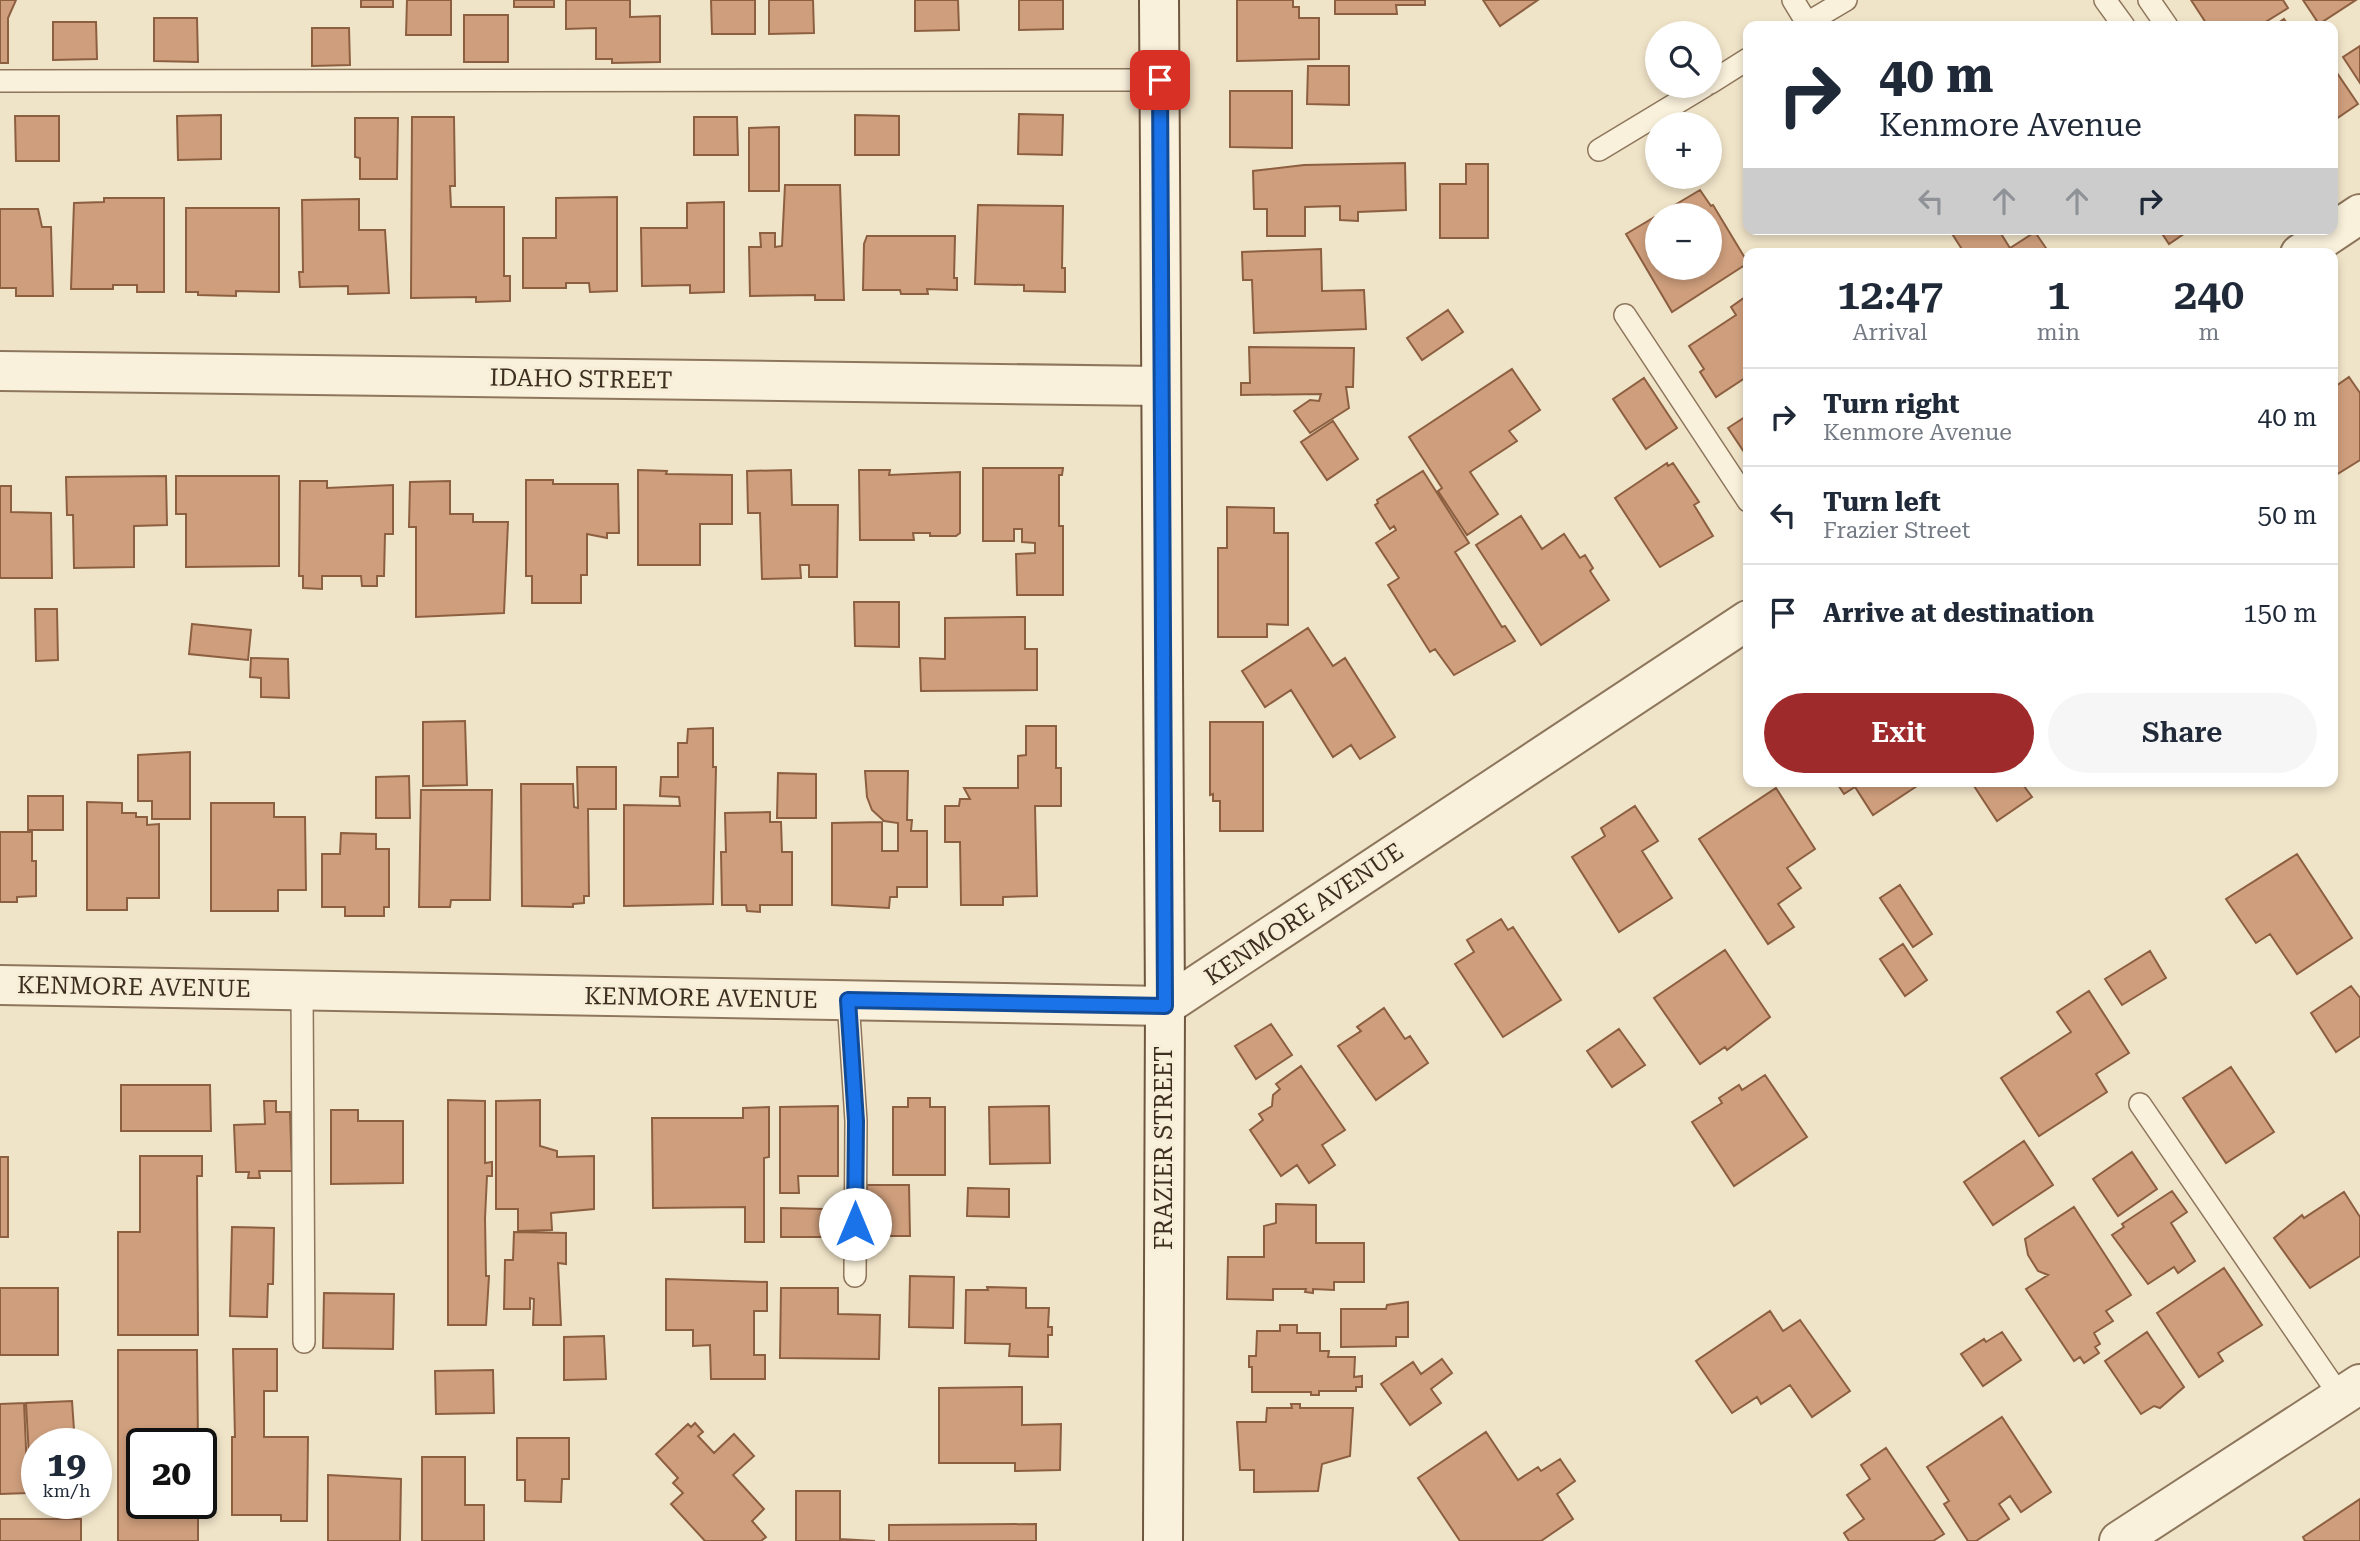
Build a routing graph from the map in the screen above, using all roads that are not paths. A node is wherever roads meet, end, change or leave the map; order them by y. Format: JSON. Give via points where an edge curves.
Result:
{"nodes":[{"id":1,"x":1159,"y":0,"type":"edge"},
{"id":2,"x":1793,"y":0,"type":"edge"},
{"id":3,"x":1846,"y":0,"type":"edge"},
{"id":4,"x":2105,"y":0,"type":"edge"},
{"id":5,"x":2149,"y":0,"type":"edge"},
{"id":6,"x":1803,"y":21,"type":"edge"},
{"id":7,"x":1812,"y":21,"type":"edge"},
{"id":8,"x":2120,"y":21,"type":"edge"},
{"id":9,"x":2164,"y":21,"type":"edge"},
{"id":10,"x":1743,"y":62,"type":"edge"},
{"id":11,"x":1722,"y":75,"type":"edge"},
{"id":12,"x":1160,"y":80,"type":"junction"},
{"id":13,"x":0,"y":81,"type":"edge"},
{"id":14,"x":1685,"y":98,"type":"edge"},
{"id":15,"x":1599,"y":150,"type":"dead end"},
{"id":16,"x":2360,"y":214,"type":"edge"},
{"id":17,"x":2338,"y":226,"type":"edge"},
{"id":18,"x":1625,"y":314,"type":"dead end"},
{"id":19,"x":0,"y":371,"type":"edge"},
{"id":20,"x":1161,"y":386,"type":"junction"},
{"id":21,"x":1743,"y":493,"type":"edge"},
{"id":22,"x":1743,"y":623,"type":"edge"},
{"id":23,"x":0,"y":985,"type":"edge"},
{"id":24,"x":302,"y":990,"type":"junction"},
{"id":25,"x":848,"y":1000,"type":"junction"},
{"id":26,"x":1165,"y":1006,"type":"junction"},
{"id":27,"x":2140,"y":1104,"type":"dead end"},
{"id":28,"x":855,"y":1276,"type":"dead end"},
{"id":29,"x":304,"y":1342,"type":"dead end"},
{"id":30,"x":2350,"y":1390,"type":"edge"},
{"id":31,"x":1163,"y":1541,"type":"edge"},
{"id":32,"x":2119,"y":1541,"type":"edge"}],
"edges":[{"from":1,"to":12,"type":"street","name":"FRAZIER STREET"},
{"from":2,"to":6,"type":"lane"},
{"from":3,"to":7,"type":"lane"},
{"from":4,"to":8,"type":"lane"},
{"from":5,"to":9,"type":"lane"},
{"from":10,"to":11,"type":"lane"},
{"from":12,"to":13,"type":"lane"},
{"from":12,"to":20,"type":"street","name":"FRAZIER STREET"},
{"from":14,"to":15,"type":"lane"},
{"from":16,"to":17,"type":"street"},
{"from":18,"to":21,"type":"lane"},
{"from":19,"to":20,"type":"street","name":"IDAHO STREET"},
{"from":20,"to":26,"type":"street","name":"FRAZIER STREET"},
{"from":22,"to":26,"type":"street","name":"KENMORE AVENUE"},
{"from":23,"to":24,"type":"street","name":"KENMORE AVENUE"},
{"from":24,"to":25,"type":"street","name":"KENMORE AVENUE"},
{"from":24,"to":29,"type":"lane"},
{"from":25,"to":26,"type":"street","name":"KENMORE AVENUE"},
{"from":25,"to":28,"type":"lane","via":[[856,1121]]},
{"from":26,"to":31,"type":"street","name":"FRAZIER STREET"},
{"from":27,"to":30,"type":"lane"},
{"from":30,"to":32,"type":"street"}]}
